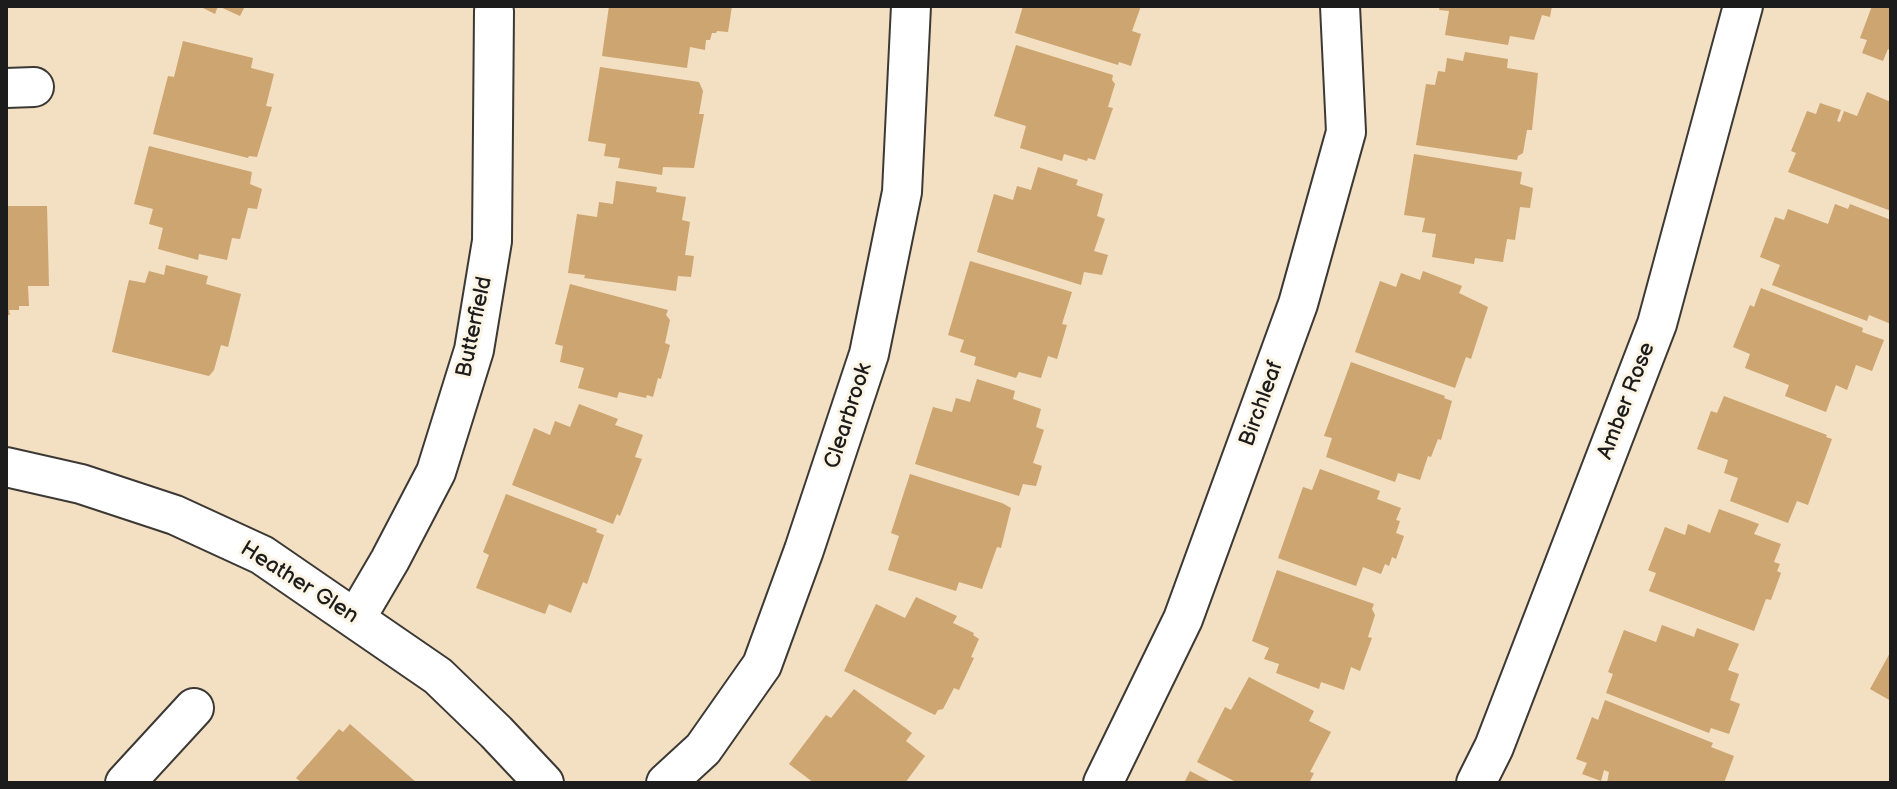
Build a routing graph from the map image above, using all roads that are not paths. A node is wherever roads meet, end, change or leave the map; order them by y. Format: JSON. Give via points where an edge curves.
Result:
{"nodes":[{"id":1,"x":911,"y":6,"type":"edge"},
{"id":2,"x":1340,"y":6,"type":"edge"},
{"id":3,"x":1743,"y":6,"type":"edge"},
{"id":4,"x":494,"y":11,"type":"dead end"},
{"id":5,"x":6,"y":467,"type":"edge"},
{"id":6,"x":356,"y":618,"type":"junction"},
{"id":7,"x":194,"y":708,"type":"dead end"},
{"id":8,"x":125,"y":783,"type":"edge"},
{"id":9,"x":544,"y":783,"type":"edge"},
{"id":10,"x":666,"y":783,"type":"edge"},
{"id":11,"x":1103,"y":783,"type":"edge"},
{"id":12,"x":1476,"y":783,"type":"edge"}],
"edges":[{"from":1,"to":10,"type":"street","name":"Clearbrook","via":[[902,192],[869,354],[762,665],[703,749]]},
{"from":2,"to":11,"type":"street","name":"Birchleaf","via":[[1346,132],[1298,304],[1183,619]]},
{"from":3,"to":12,"type":"street","name":"Amber Rose","via":[[1657,324]]},
{"from":4,"to":6,"type":"street","name":"Butterfield","via":[[492,241],[474,350],[436,472]]},
{"from":5,"to":6,"type":"street","name":"Heather Glen","via":[[81,484],[175,515],[262,555]]},
{"from":6,"to":9,"type":"street","name":"Heather Glen","via":[[438,676]]},
{"from":7,"to":8,"type":"street"}]}
